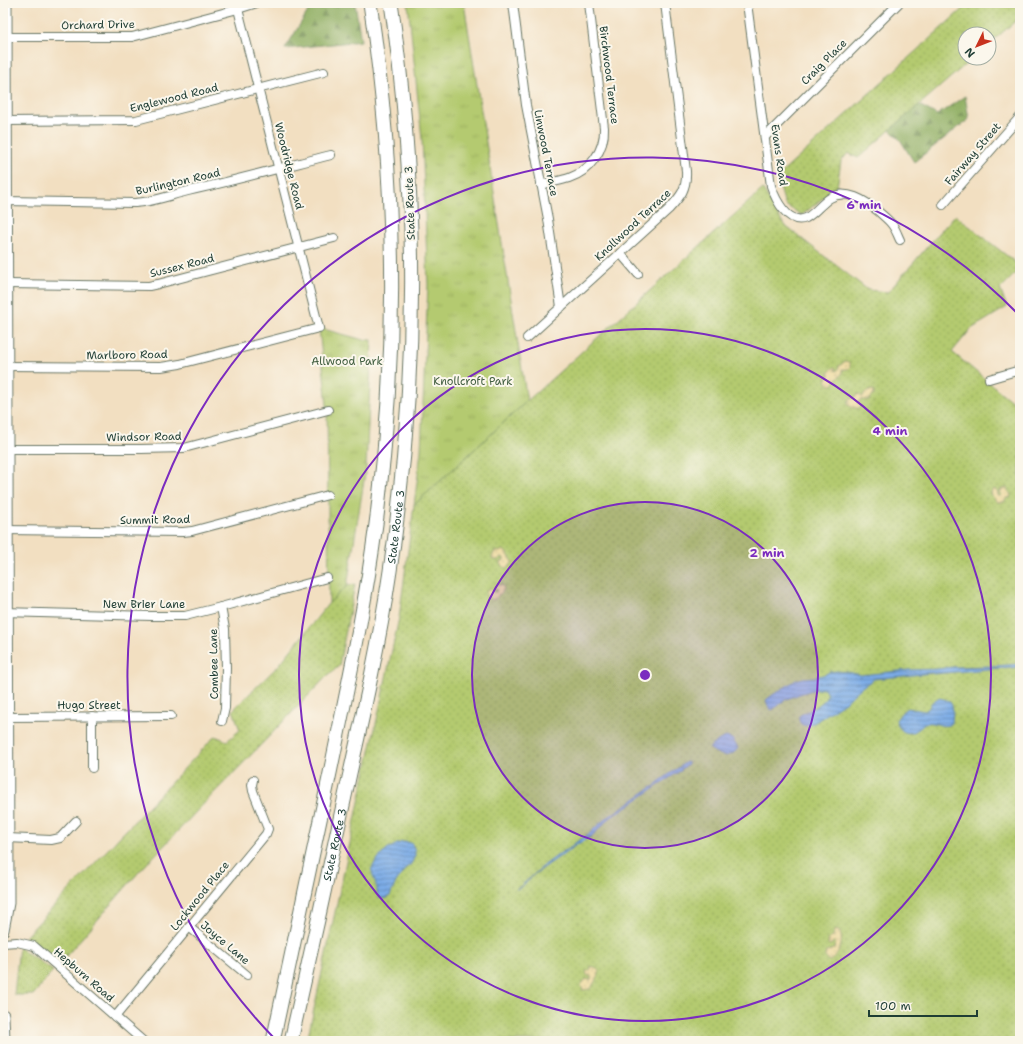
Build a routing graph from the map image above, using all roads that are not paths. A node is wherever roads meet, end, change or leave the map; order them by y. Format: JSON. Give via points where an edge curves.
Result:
{"nodes":[{"id":1,"x":6,"y":3,"type":"edge"},
{"id":2,"x":257,"y":3,"type":"edge"},
{"id":3,"x":370,"y":3,"type":"edge"},
{"id":4,"x":391,"y":3,"type":"edge"},
{"id":5,"x":513,"y":3,"type":"edge"},
{"id":6,"x":588,"y":3,"type":"edge"},
{"id":7,"x":665,"y":3,"type":"edge"},
{"id":8,"x":747,"y":3,"type":"edge"},
{"id":9,"x":899,"y":3,"type":"edge"},
{"id":10,"x":238,"y":9,"type":"junction"},
{"id":11,"x":5,"y":37,"type":"edge"},
{"id":12,"x":324,"y":72,"type":"dead end"},
{"id":13,"x":258,"y":88,"type":"junction"},
{"id":14,"x":1020,"y":117,"type":"edge"},
{"id":15,"x":5,"y":121,"type":"edge"},
{"id":16,"x":765,"y":138,"type":"junction"},
{"id":17,"x":331,"y":155,"type":"dead end"},
{"id":18,"x":279,"y":168,"type":"junction"},
{"id":19,"x":541,"y":185,"type":"junction"},
{"id":20,"x":5,"y":201,"type":"edge"},
{"id":21,"x":943,"y":205,"type":"dead end"},
{"id":22,"x":334,"y":238,"type":"dead end"},
{"id":23,"x":900,"y":240,"type":"dead end"},
{"id":24,"x":299,"y":247,"type":"junction"},
{"id":25,"x":620,"y":253,"type":"junction"},
{"id":26,"x":638,"y":274,"type":"dead end"},
{"id":27,"x":7,"y":284,"type":"junction"},
{"id":28,"x":562,"y":306,"type":"junction"},
{"id":29,"x":320,"y":328,"type":"joint"},
{"id":30,"x":527,"y":338,"type":"dead end"},
{"id":31,"x":5,"y":366,"type":"edge"},
{"id":32,"x":1020,"y":370,"type":"edge"},
{"id":33,"x":989,"y":378,"type":"dead end"},
{"id":34,"x":328,"y":410,"type":"dead end"},
{"id":35,"x":5,"y":449,"type":"edge"},
{"id":36,"x":328,"y":495,"type":"dead end"},
{"id":37,"x":5,"y":502,"type":"edge"},
{"id":38,"x":5,"y":530,"type":"edge"},
{"id":39,"x":327,"y":578,"type":"dead end"},
{"id":40,"x":5,"y":599,"type":"edge"},
{"id":41,"x":221,"y":607,"type":"junction"},
{"id":42,"x":5,"y":612,"type":"edge"},
{"id":43,"x":92,"y":716,"type":"junction"},
{"id":44,"x":171,"y":716,"type":"dead end"},
{"id":45,"x":7,"y":717,"type":"junction"},
{"id":46,"x":222,"y":721,"type":"dead end"},
{"id":47,"x":92,"y":768,"type":"dead end"},
{"id":48,"x":253,"y":780,"type":"dead end"},
{"id":49,"x":76,"y":821,"type":"dead end"},
{"id":50,"x":7,"y":838,"type":"junction"},
{"id":51,"x":329,"y":871,"type":"junction"},
{"id":52,"x":189,"y":927,"type":"junction"},
{"id":53,"x":3,"y":930,"type":"edge"},
{"id":54,"x":3,"y":943,"type":"edge"},
{"id":55,"x":247,"y":975,"type":"dead end"},
{"id":56,"x":3,"y":1015,"type":"edge"},
{"id":57,"x":115,"y":1017,"type":"junction"},
{"id":58,"x":4,"y":1041,"type":"edge"},
{"id":59,"x":143,"y":1041,"type":"edge"},
{"id":60,"x":272,"y":1041,"type":"edge"},
{"id":61,"x":291,"y":1041,"type":"edge"},
{"id":62,"x":299,"y":1041,"type":"edge"}],
"edges":[{"from":1,"to":11,"type":"main road"},
{"from":2,"to":10,"type":"street","name":"Orchard Drive"},
{"from":3,"to":60,"type":"highway","name":"State Route 3","via":[[385,127],[391,233],[390,364],[382,469],[371,561],[356,646]]},
{"from":4,"to":51,"type":"highway","name":"State Route 3","via":[[403,99],[410,205],[412,311],[407,416],[399,502],[384,607]]},
{"from":5,"to":19,"type":"street","name":"Linwood Terrace","via":[[526,105]]},
{"from":6,"to":19,"type":"street","name":"Birchwood Terrace","via":[[605,136],[585,170],[569,178]]},
{"from":7,"to":25,"type":"street","name":"Knollwood Terrace","via":[[686,185],[679,198]]},
{"from":8,"to":16,"type":"street","name":"Evans Road"},
{"from":9,"to":16,"type":"street","name":"Craig Place"},
{"from":10,"to":11,"type":"street","name":"Orchard Drive","via":[[132,37]]},
{"from":10,"to":13,"type":"street","name":"Woodridge Road"},
{"from":11,"to":15,"type":"main road"},
{"from":12,"to":13,"type":"street","name":"Englewood Road"},
{"from":13,"to":15,"type":"street","name":"Englewood Road","via":[[136,120]]},
{"from":13,"to":18,"type":"street","name":"Woodridge Road"},
{"from":14,"to":21,"type":"street","name":"Fairway Street"},
{"from":15,"to":20,"type":"main road"},
{"from":16,"to":23,"type":"street","name":"Evans Road","via":[[771,186],[781,207],[788,214],[794,218],[806,218],[830,198],[855,196],[885,217]]},
{"from":17,"to":18,"type":"street","name":"Burlington Road"},
{"from":18,"to":20,"type":"street","name":"Burlington Road","via":[[145,202]]},
{"from":18,"to":24,"type":"street","name":"Woodridge Road"},
{"from":19,"to":28,"type":"street","name":"Linwood Terrace"},
{"from":20,"to":27,"type":"main road"},
{"from":22,"to":24,"type":"street","name":"Sussex Road"},
{"from":24,"to":27,"type":"street","name":"Sussex Road","via":[[149,286]]},
{"from":24,"to":29,"type":"street","name":"Woodridge Road"},
{"from":25,"to":26,"type":"street"},
{"from":25,"to":28,"type":"street","name":"Knollwood Terrace"},
{"from":27,"to":31,"type":"main road"},
{"from":28,"to":30,"type":"street","name":"Knollwood Terrace"},
{"from":29,"to":31,"type":"street","name":"Marlboro Road","via":[[161,367]]},
{"from":31,"to":35,"type":"main road"},
{"from":32,"to":33,"type":"street"},
{"from":34,"to":35,"type":"street","name":"Windsor Road","via":[[184,448]]},
{"from":35,"to":37,"type":"main road"},
{"from":36,"to":38,"type":"street","name":"Summit Road","via":[[183,532]]},
{"from":37,"to":38,"type":"main road"},
{"from":38,"to":40,"type":"main road"},
{"from":39,"to":41,"type":"street","name":"New Brier Lane"},
{"from":40,"to":42,"type":"main road"},
{"from":41,"to":42,"type":"street","name":"New Brier Lane","via":[[185,616]]},
{"from":41,"to":46,"type":"street","name":"Combee Lane","via":[[225,629],[226,668],[225,708]]},
{"from":42,"to":45,"type":"main road"},
{"from":43,"to":44,"type":"street","name":"Hugo Street"},
{"from":43,"to":45,"type":"street","name":"Hugo Street"},
{"from":43,"to":47,"type":"street"},
{"from":45,"to":50,"type":"main road"},
{"from":48,"to":52,"type":"street","name":"Lockwood Place","via":[[253,791],[268,829],[266,834]]},
{"from":49,"to":50,"type":"street","via":[[60,838]]},
{"from":50,"to":53,"type":"main road","via":[[8,903]]},
{"from":51,"to":61,"type":"highway","name":"State Route 3"},
{"from":51,"to":62,"type":"highway","via":[[315,967]]},
{"from":52,"to":55,"type":"street","name":"Joyce Lane"},
{"from":52,"to":57,"type":"street","name":"Lockwood Place"},
{"from":54,"to":57,"type":"street","name":"Hepburn Road","via":[[17,942],[34,946]]},
{"from":56,"to":58,"type":"main road"},
{"from":57,"to":59,"type":"street","name":"Hepburn Road"}]}
